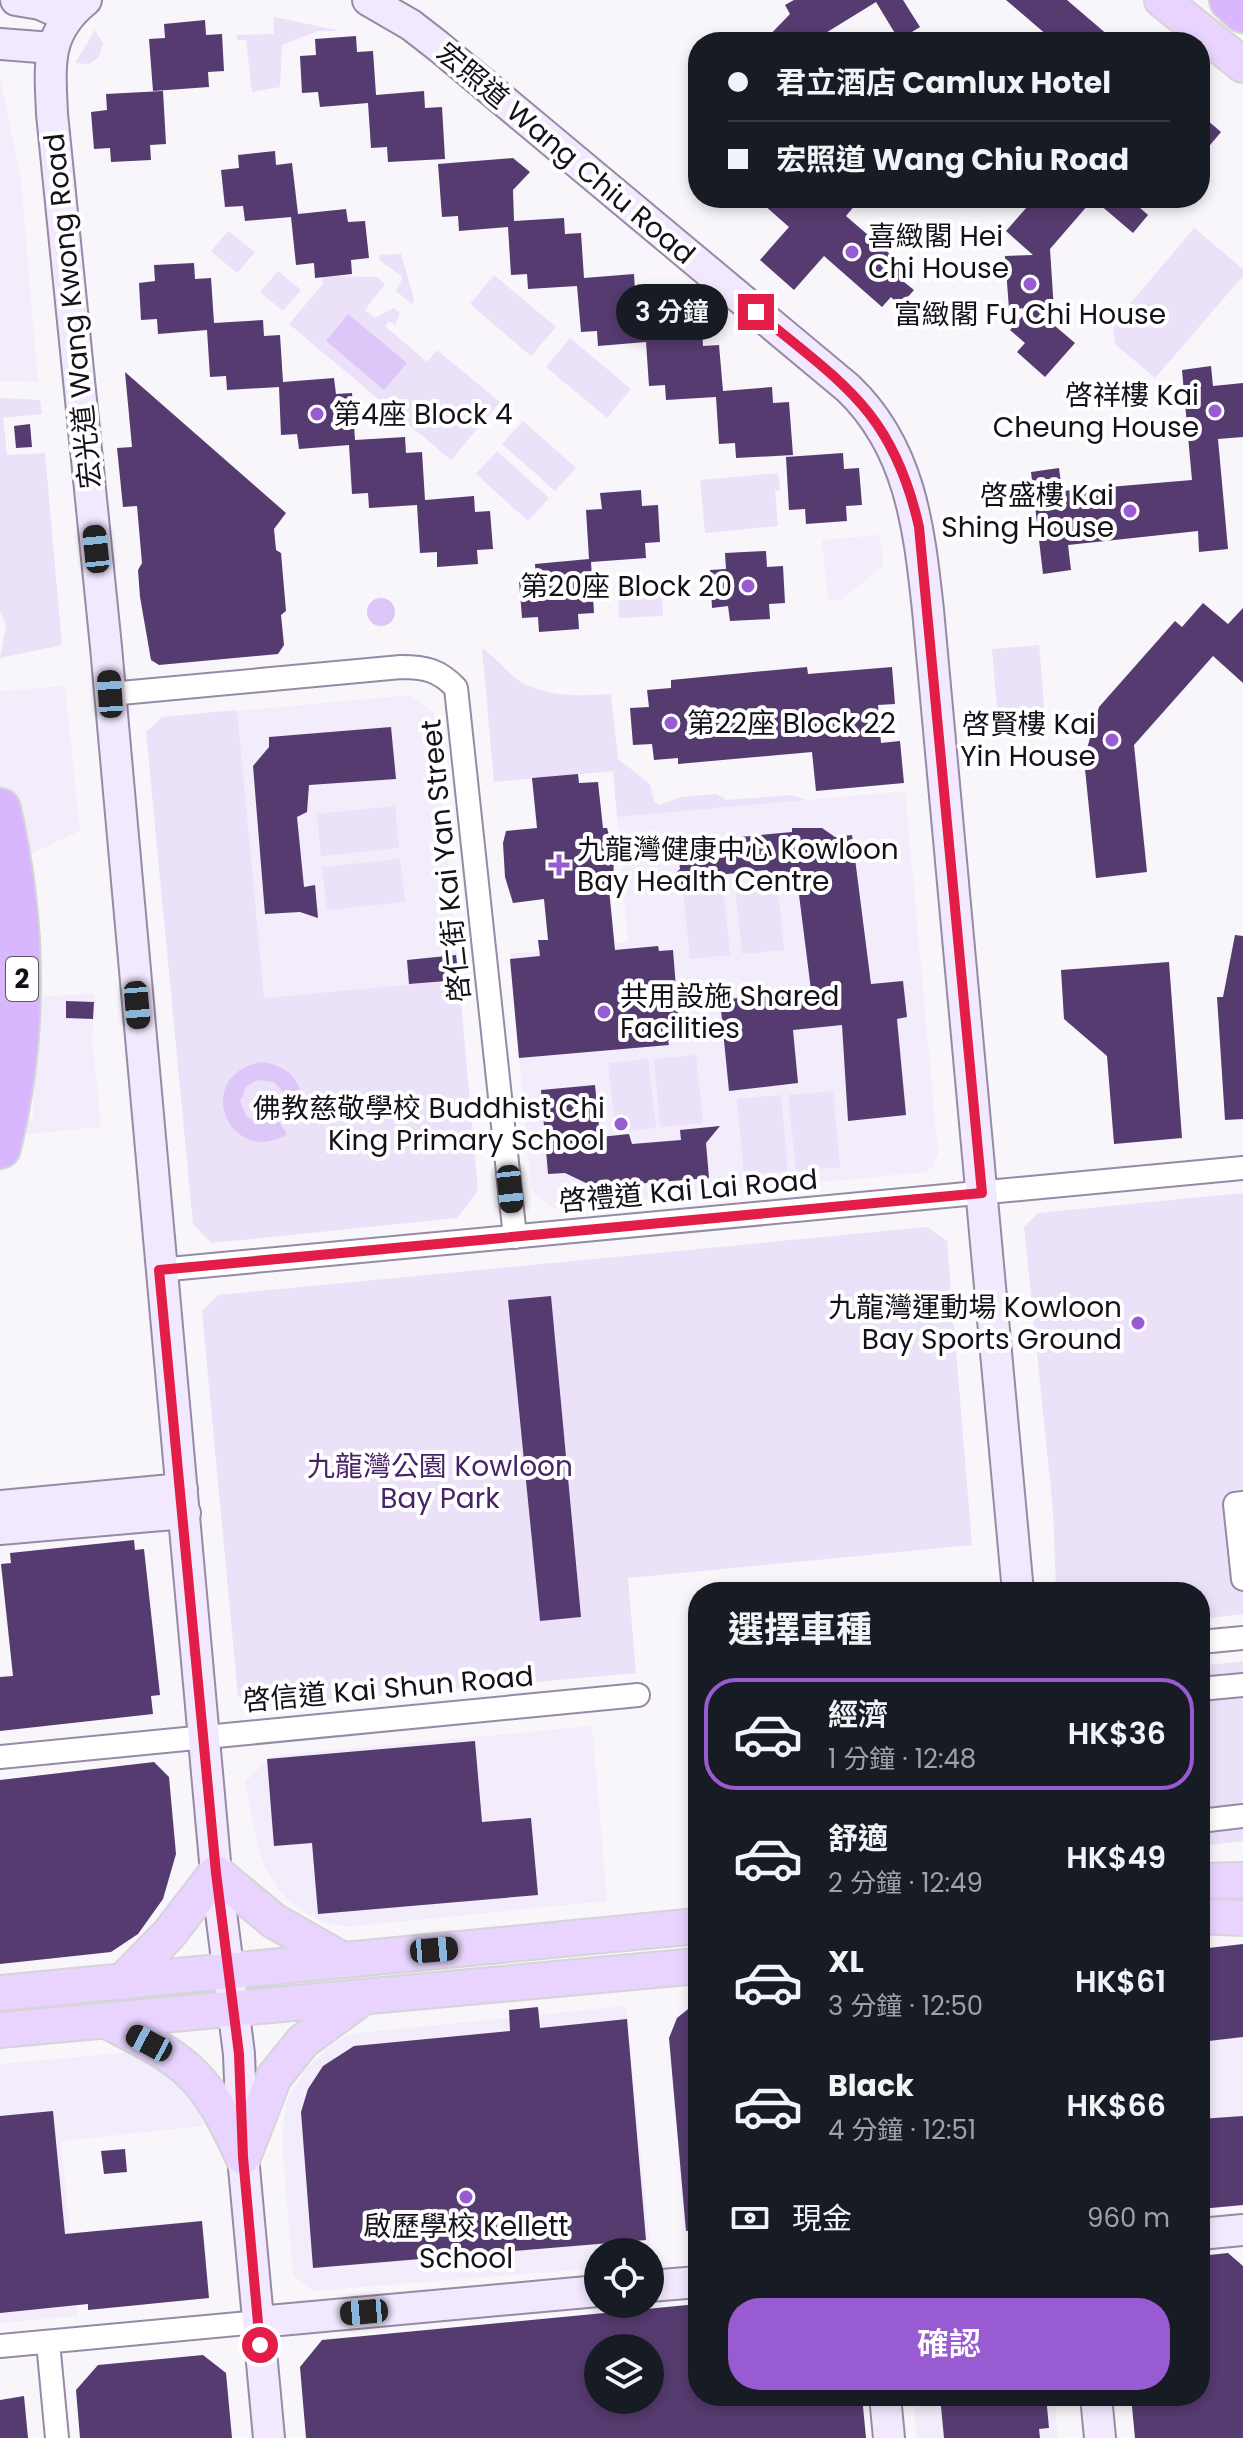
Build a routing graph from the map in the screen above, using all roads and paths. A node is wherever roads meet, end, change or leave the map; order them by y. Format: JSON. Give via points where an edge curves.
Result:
{"nodes":[{"id":1,"x":16,"y":0,"type":"edge"},
{"id":2,"x":368,"y":0,"type":"edge"},
{"id":3,"x":1162,"y":0,"type":"edge"},
{"id":4,"x":1230,"y":0,"type":"edge"},
{"id":5,"x":76,"y":8,"type":"edge"},
{"id":6,"x":1243,"y":12,"type":"edge"},
{"id":7,"x":1202,"y":32,"type":"edge"},
{"id":8,"x":1210,"y":39,"type":"edge"},
{"id":9,"x":0,"y":44,"type":"edge"},
{"id":10,"x":52,"y":48,"type":"junction"},
{"id":11,"x":1243,"y":65,"type":"edge"},
{"id":12,"x":110,"y":694,"type":"junction"},
{"id":13,"x":0,"y":809,"type":"edge"},
{"id":14,"x":0,"y":1148,"type":"edge"},
{"id":15,"x":1243,"y":1168,"type":"edge"},
{"id":16,"x":982,"y":1193,"type":"junction"},
{"id":17,"x":515,"y":1237,"type":"junction"},
{"id":18,"x":159,"y":1270,"type":"junction"},
{"id":19,"x":184,"y":1501,"type":"junction"},
{"id":20,"x":1243,"y":1503,"type":"edge"},
{"id":21,"x":0,"y":1506,"type":"edge"},
{"id":22,"x":0,"y":1529,"type":"edge"},
{"id":23,"x":1243,"y":1579,"type":"edge"},
{"id":24,"x":1017,"y":1582,"type":"edge"},
{"id":25,"x":1243,"y":1638,"type":"edge"},
{"id":26,"x":1210,"y":1641,"type":"edge"},
{"id":27,"x":1243,"y":1685,"type":"edge"},
{"id":28,"x":1210,"y":1688,"type":"edge"},
{"id":29,"x":638,"y":1695,"type":"dead end"},
{"id":30,"x":203,"y":1736,"type":"junction"},
{"id":31,"x":0,"y":1757,"type":"edge"},
{"id":32,"x":1243,"y":1816,"type":"edge"},
{"id":33,"x":1210,"y":1820,"type":"edge"},
{"id":34,"x":216,"y":1873,"type":"junction"},
{"id":35,"x":1243,"y":1880,"type":"edge"},
{"id":36,"x":1210,"y":1881,"type":"edge"},
{"id":37,"x":1210,"y":1916,"type":"edge"},
{"id":38,"x":1243,"y":1918,"type":"edge"},
{"id":39,"x":688,"y":1927,"type":"edge"},
{"id":40,"x":339,"y":1958,"type":"junction"},
{"id":41,"x":688,"y":1967,"type":"edge"},
{"id":42,"x":229,"y":1970,"type":"junction"},
{"id":43,"x":122,"y":1982,"type":"junction"},
{"id":44,"x":0,"y":1993,"type":"edge"},
{"id":45,"x":363,"y":1998,"type":"junction"},
{"id":46,"x":232,"y":2009,"type":"junction"},
{"id":47,"x":107,"y":2021,"type":"junction"},
{"id":48,"x":0,"y":2030,"type":"edge"},
{"id":49,"x":243,"y":2157,"type":"junction"},
{"id":50,"x":1243,"y":2230,"type":"edge"},
{"id":51,"x":1210,"y":2233,"type":"edge"},
{"id":52,"x":688,"y":2283,"type":"edge"},
{"id":53,"x":664,"y":2285,"type":"edge"},
{"id":54,"x":584,"y":2292,"type":"edge"},
{"id":55,"x":258,"y":2322,"type":"junction"},
{"id":56,"x":48,"y":2342,"type":"junction"},
{"id":57,"x":0,"y":2346,"type":"edge"},
{"id":58,"x":886,"y":2406,"type":"edge"},
{"id":59,"x":1097,"y":2406,"type":"edge"},
{"id":60,"x":57,"y":2438,"type":"edge"},
{"id":61,"x":269,"y":2438,"type":"edge"},
{"id":62,"x":889,"y":2438,"type":"edge"},
{"id":63,"x":1100,"y":2438,"type":"edge"}],
"edges":[{"from":1,"to":5,"type":"street"},
{"from":2,"to":16,"type":"street","name":"宏照道 Wang Chiu Road","via":[[438,46],[848,388],[879,424],[897,456],[919,527]]},
{"from":3,"to":7,"type":"main road"},
{"from":4,"to":6,"type":"highway"},
{"from":5,"to":10,"type":"street"},
{"from":8,"to":11,"type":"main road"},
{"from":9,"to":10,"type":"street"},
{"from":10,"to":12,"type":"street","name":"宏光道 Wang Kwong Road","via":[[52,114]]},
{"from":12,"to":17,"type":"street","name":"啓仁街 Kai Yan Street","via":[[401,667],[424,667],[456,688]]},
{"from":12,"to":18,"type":"street","name":"宏光道 Wang Kwong Road"},
{"from":13,"to":14,"type":"highway","number":"2","via":[[15,891],[22,990],[16,1065]]},
{"from":15,"to":16,"type":"street","name":"啓禮道 Kai Lai Road"},
{"from":16,"to":17,"type":"street","name":"啓禮道 Kai Lai Road"},
{"from":16,"to":24,"type":"street","name":"宏照道 Wang Chiu Road"},
{"from":17,"to":18,"type":"street","name":"啓禮道 Kai Lai Road"},
{"from":18,"to":19,"type":"street","name":"宏光道 Wang Kwong Road"},
{"from":19,"to":21,"type":"street"},
{"from":19,"to":22,"type":"street"},
{"from":19,"to":30,"type":"street","name":"宏光道 Wang Kwong Road"},
{"from":20,"to":23,"type":"street","via":[[1235,1504]]},
{"from":25,"to":26,"type":"street"},
{"from":27,"to":28,"type":"street"},
{"from":29,"to":30,"type":"street","name":"啓信道 Kai Shun Road"},
{"from":30,"to":31,"type":"street","name":"啓信道 Kai Shun Road"},
{"from":30,"to":34,"type":"street","name":"宏光道 Wang Kwong Road"},
{"from":32,"to":33,"type":"street"},
{"from":34,"to":40,"type":"main road","via":[[274,1921]]},
{"from":34,"to":42,"type":"street","name":"宏光道 Wang Kwong Road"},
{"from":34,"to":43,"type":"main road","via":[[169,1934]]},
{"from":35,"to":36,"type":"main road"},
{"from":37,"to":38,"type":"main road"},
{"from":39,"to":40,"type":"main road"},
{"from":40,"to":42,"type":"main road"},
{"from":41,"to":45,"type":"main road"},
{"from":42,"to":43,"type":"main road"},
{"from":42,"to":46,"type":"street","name":"宏光道 Wang Kwong Road"},
{"from":43,"to":44,"type":"main road"},
{"from":45,"to":46,"type":"main road"},
{"from":45,"to":49,"type":"main road","via":[[303,2041],[274,2077]]},
{"from":46,"to":47,"type":"main road"},
{"from":46,"to":49,"type":"street","name":"宏光道 Wang Kwong Road"},
{"from":47,"to":48,"type":"main road"},
{"from":47,"to":49,"type":"main road","via":[[170,2053],[198,2077]]},
{"from":49,"to":55,"type":"street","name":"宏光道 Wang Kwong Road"},
{"from":50,"to":51,"type":"street"},
{"from":52,"to":53,"type":"street"},
{"from":54,"to":55,"type":"street"},
{"from":55,"to":56,"type":"street"},
{"from":55,"to":61,"type":"street","name":"宏光道 Wang Kwong Road"},
{"from":56,"to":57,"type":"street"},
{"from":56,"to":60,"type":"street"},
{"from":58,"to":62,"type":"street"},
{"from":59,"to":63,"type":"street"}]}
